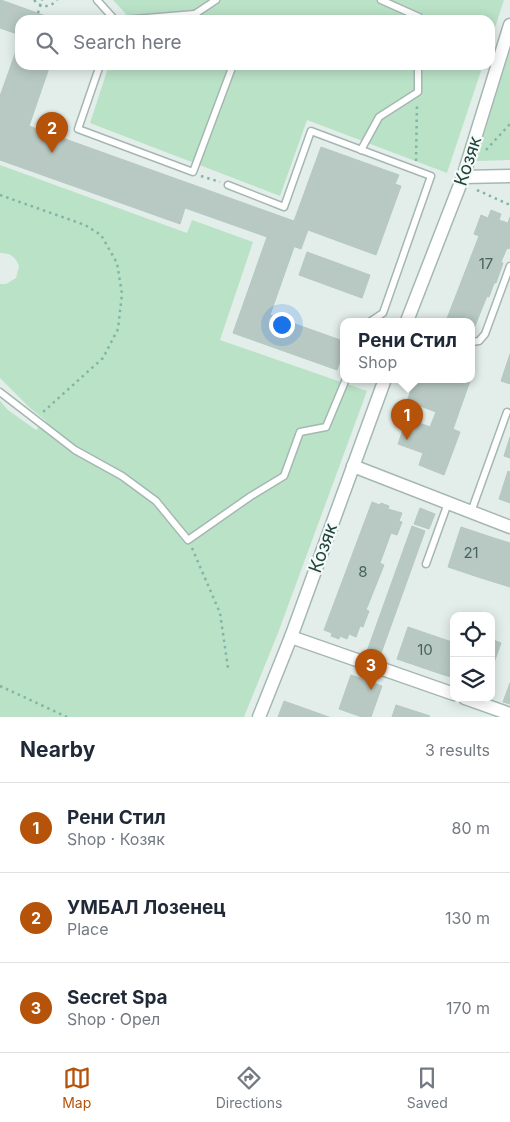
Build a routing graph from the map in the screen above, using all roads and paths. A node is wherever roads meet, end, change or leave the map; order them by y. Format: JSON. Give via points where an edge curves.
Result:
{"nodes":[{"id":1,"x":34,"y":0,"type":"edge"},
{"id":2,"x":42,"y":0,"type":"edge"},
{"id":3,"x":57,"y":0,"type":"edge"},
{"id":4,"x":97,"y":0,"type":"edge"},
{"id":5,"x":216,"y":0,"type":"edge"},
{"id":6,"x":381,"y":0,"type":"edge"},
{"id":7,"x":41,"y":5,"type":"junction"},
{"id":8,"x":38,"y":13,"type":"dead end"},
{"id":9,"x":111,"y":15,"type":"edge"},
{"id":10,"x":200,"y":15,"type":"edge"},
{"id":11,"x":415,"y":15,"type":"edge"},
{"id":12,"x":510,"y":25,"type":"edge"},
{"id":13,"x":98,"y":70,"type":"edge"},
{"id":14,"x":231,"y":70,"type":"edge"},
{"id":15,"x":418,"y":70,"type":"edge"},
{"id":16,"x":418,"y":92,"type":"junction"},
{"id":17,"x":361,"y":150,"type":"junction"},
{"id":18,"x":416,"y":171,"type":"junction"},
{"id":19,"x":193,"y":172,"type":"junction"},
{"id":20,"x":510,"y":176,"type":"edge"},
{"id":21,"x":463,"y":177,"type":"junction"},
{"id":22,"x":228,"y":186,"type":"joint"},
{"id":23,"x":0,"y":195,"type":"edge"},
{"id":24,"x":510,"y":205,"type":"edge"},
{"id":25,"x":510,"y":266,"type":"edge"},
{"id":26,"x":375,"y":318,"type":"edge"},
{"id":27,"x":408,"y":318,"type":"edge"},
{"id":28,"x":475,"y":342,"type":"edge"},
{"id":29,"x":344,"y":383,"type":"edge"},
{"id":30,"x":383,"y":383,"type":"edge"},
{"id":31,"x":0,"y":392,"type":"edge"},
{"id":32,"x":507,"y":412,"type":"dead end"},
{"id":33,"x":34,"y":419,"type":"junction"},
{"id":34,"x":353,"y":466,"type":"junction"},
{"id":35,"x":448,"y":503,"type":"junction"},
{"id":36,"x":471,"y":512,"type":"junction"},
{"id":37,"x":510,"y":527,"type":"edge"},
{"id":38,"x":188,"y":540,"type":"junction"},
{"id":39,"x":426,"y":564,"type":"dead end"},
{"id":40,"x":291,"y":637,"type":"junction"},
{"id":41,"x":228,"y":668,"type":"dead end"},
{"id":42,"x":0,"y":686,"type":"edge"},
{"id":43,"x":450,"y":693,"type":"edge"},
{"id":44,"x":476,"y":702,"type":"edge"},
{"id":45,"x":510,"y":714,"type":"edge"},
{"id":46,"x":66,"y":717,"type":"edge"},
{"id":47,"x":259,"y":717,"type":"edge"}],
"edges":[{"from":1,"to":7,"type":"path"},
{"from":2,"to":7,"type":"path"},
{"from":3,"to":7,"type":"path","via":[[50,5]]},
{"from":4,"to":9,"type":"lane"},
{"from":5,"to":10,"type":"lane"},
{"from":6,"to":11,"type":"lane"},
{"from":7,"to":8,"type":"path"},
{"from":12,"to":21,"type":"street","name":"Козяк"},
{"from":13,"to":19,"type":"lane","via":[[78,129]]},
{"from":14,"to":19,"type":"lane"},
{"from":15,"to":16,"type":"lane"},
{"from":16,"to":17,"type":"lane","via":[[379,118]]},
{"from":16,"to":18,"type":"path"},
{"from":17,"to":18,"type":"lane"},
{"from":17,"to":22,"type":"lane","via":[[311,131],[284,207]]},
{"from":18,"to":26,"type":"lane","via":[[431,176],[382,312]]},
{"from":19,"to":22,"type":"path"},
{"from":20,"to":21,"type":"street"},
{"from":21,"to":24,"type":"path","via":[[480,192]]},
{"from":21,"to":27,"type":"street","name":"Козяк"},
{"from":23,"to":33,"type":"path","via":[[85,225],[101,235],[117,263],[122,294],[118,329],[103,358]]},
{"from":25,"to":28,"type":"lane","via":[[485,334],[480,341]]},
{"from":29,"to":38,"type":"lane","via":[[326,427],[300,432],[284,476]]},
{"from":30,"to":34,"type":"street","name":"Козяк"},
{"from":31,"to":33,"type":"lane"},
{"from":32,"to":36,"type":"lane"},
{"from":33,"to":38,"type":"lane","via":[[75,450],[122,476],[156,500]]},
{"from":34,"to":35,"type":"street"},
{"from":34,"to":40,"type":"street","name":"Козяк"},
{"from":35,"to":36,"type":"street"},
{"from":35,"to":39,"type":"lane"},
{"from":36,"to":37,"type":"street"},
{"from":38,"to":41,"type":"path","via":[[220,613]]},
{"from":40,"to":43,"type":"street"},
{"from":40,"to":47,"type":"street","name":"Козяк"},
{"from":42,"to":46,"type":"path"},
{"from":44,"to":45,"type":"street"}]}
